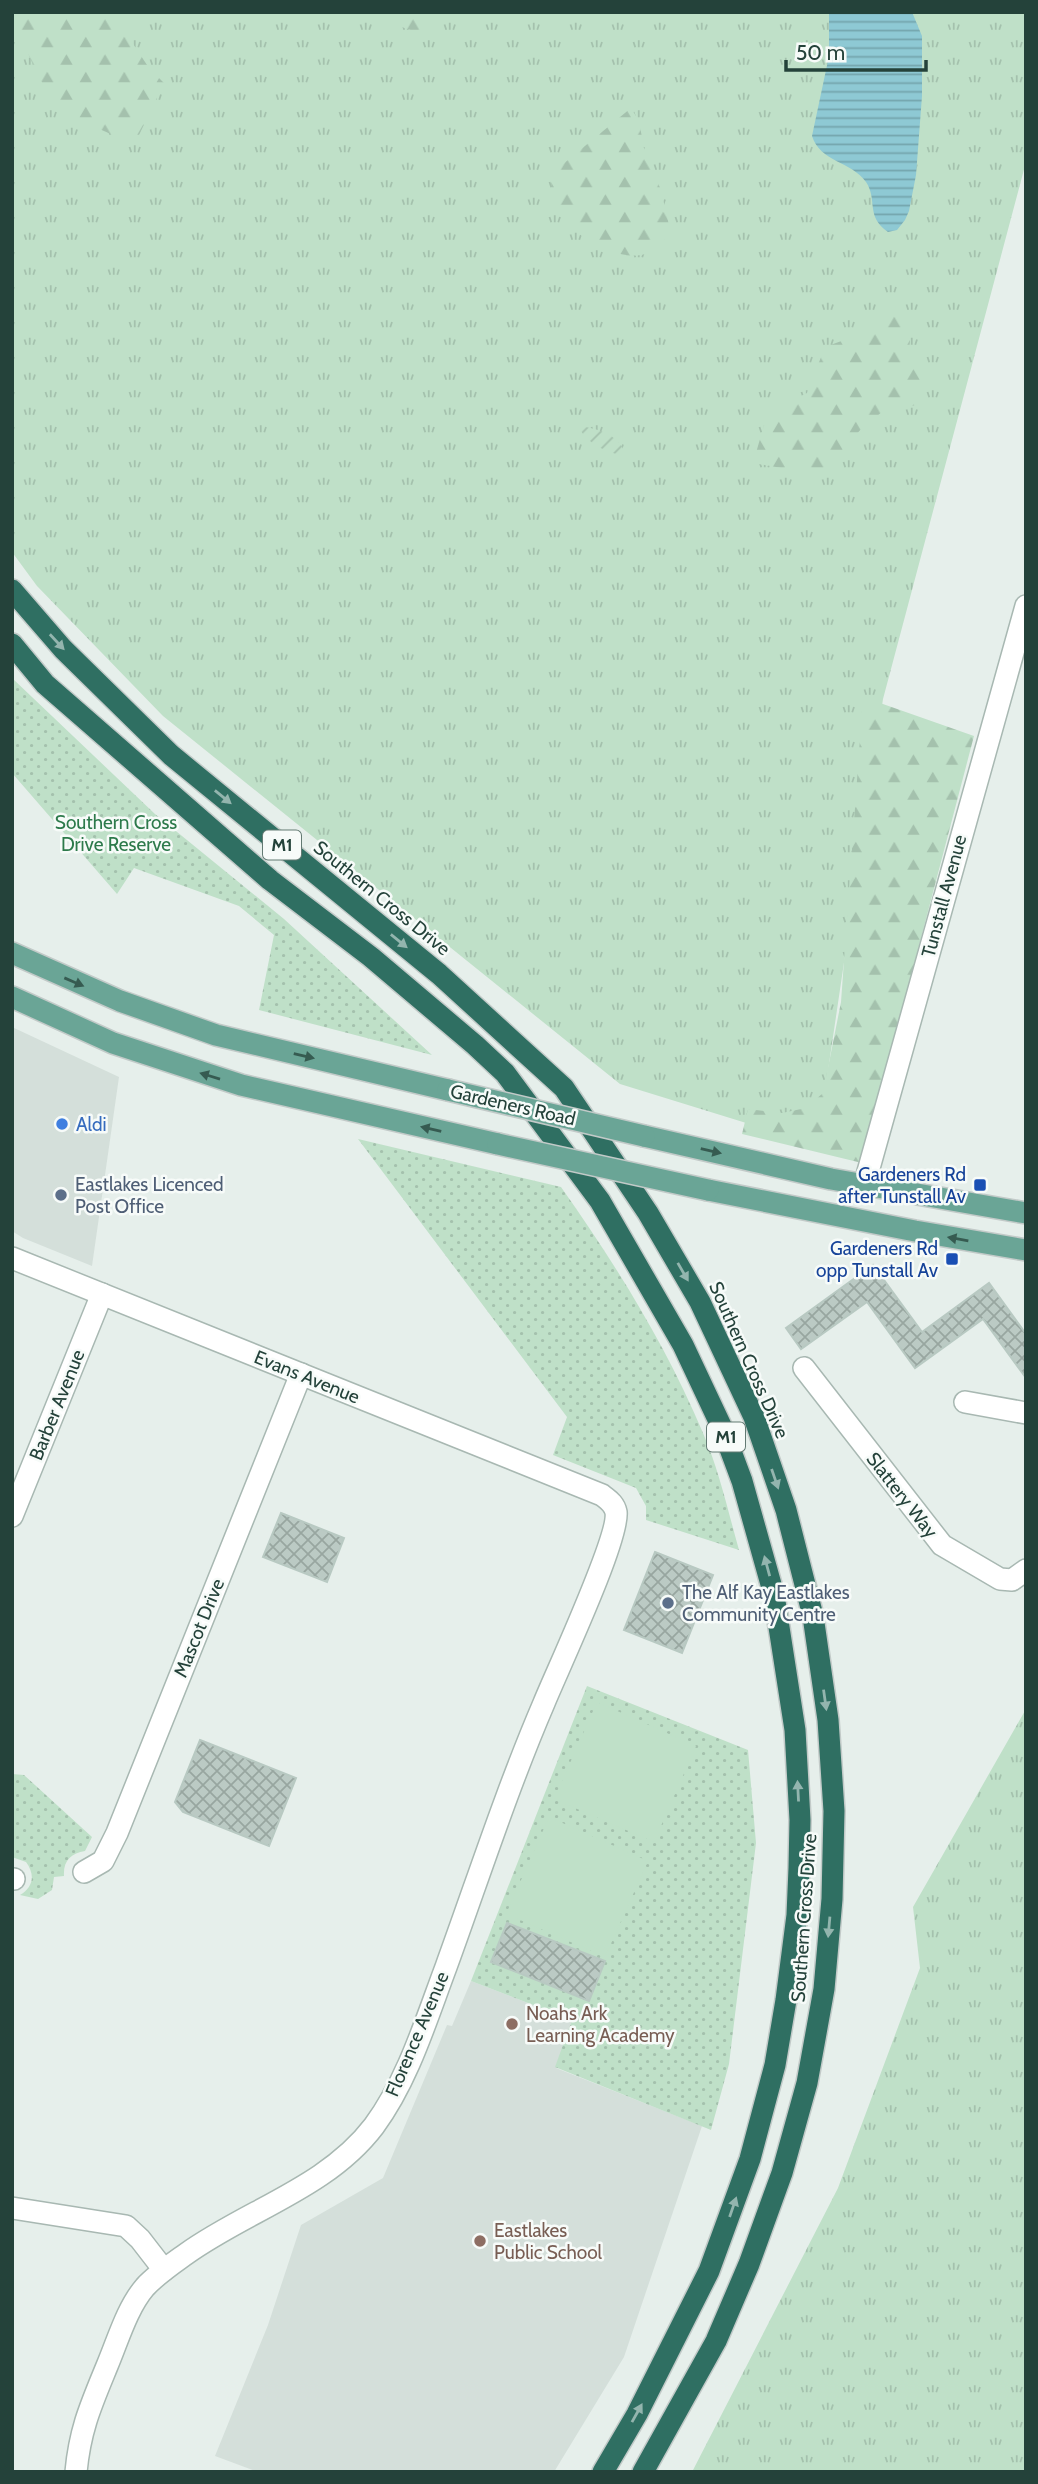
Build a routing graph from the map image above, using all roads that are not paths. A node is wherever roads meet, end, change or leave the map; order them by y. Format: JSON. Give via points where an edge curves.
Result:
{"nodes":[{"id":1,"x":12,"y":590,"type":"edge"},
{"id":2,"x":1026,"y":606,"type":"edge"},
{"id":3,"x":12,"y":644,"type":"edge"},
{"id":4,"x":12,"y":953,"type":"edge"},
{"id":5,"x":12,"y":998,"type":"edge"},
{"id":6,"x":864,"y":1186,"type":"junction"},
{"id":7,"x":1026,"y":1213,"type":"edge"},
{"id":8,"x":1026,"y":1250,"type":"edge"},
{"id":9,"x":12,"y":1258,"type":"edge"},
{"id":10,"x":102,"y":1294,"type":"junction"},
{"id":11,"x":804,"y":1368,"type":"dead end"},
{"id":12,"x":301,"y":1374,"type":"junction"},
{"id":13,"x":965,"y":1402,"type":"dead end"},
{"id":14,"x":1026,"y":1413,"type":"edge"},
{"id":15,"x":602,"y":1494,"type":"joint"},
{"id":16,"x":12,"y":1516,"type":"edge"},
{"id":17,"x":1026,"y":1570,"type":"edge"},
{"id":18,"x":84,"y":1872,"type":"dead end"},
{"id":19,"x":12,"y":2208,"type":"edge"},
{"id":20,"x":164,"y":2270,"type":"junction"},
{"id":21,"x":76,"y":2472,"type":"edge"},
{"id":22,"x":603,"y":2472,"type":"edge"},
{"id":23,"x":643,"y":2472,"type":"edge"}],
"edges":[{"from":1,"to":23,"type":"highway","name":"Southern Cross Drive","number":"M1","one_way":true,"via":[[63,649],[171,755],[439,974],[564,1088],[648,1213],[700,1303],[754,1417],[786,1510],[813,1616],[828,1720],[834,1811],[824,1989],[807,2083],[782,2173],[749,2264],[716,2341]]},
{"from":2,"to":6,"type":"street","name":"Tunstall Avenue"},
{"from":22,"to":3,"type":"highway","name":"Southern Cross Drive","number":"M1","one_way":true,"via":[[709,2271],[750,2159],[775,2065],[786,2000],[799,1868],[795,1730],[774,1595],[742,1480],[683,1345],[607,1213],[505,1073],[371,957],[260,871],[46,684]]},
{"from":4,"to":6,"type":"main road","name":"Gardeners Road","one_way":true,"bridge":true,"via":[[120,1001],[216,1035]]},
{"from":8,"to":5,"type":"main road","one_way":true,"bridge":true,"via":[[708,1190],[241,1086],[113,1043]]},
{"from":6,"to":7,"type":"main road","name":"Gardeners Road"},
{"from":9,"to":10,"type":"street","name":"Evans Avenue"},
{"from":10,"to":12,"type":"street","name":"Evans Avenue"},
{"from":10,"to":16,"type":"street","name":"Barber Avenue"},
{"from":11,"to":17,"type":"street","name":"Slattery Way","via":[[942,1545],[1000,1579],[1012,1580]]},
{"from":12,"to":15,"type":"street","name":"Evans Avenue"},
{"from":12,"to":18,"type":"street","name":"Mascot Drive","via":[[117,1833],[103,1861]]},
{"from":13,"to":14,"type":"street"},
{"from":15,"to":20,"type":"street","name":"Florence Avenue","via":[[613,1503],[615,1525],[429,2011],[388,2104],[363,2139],[333,2166],[214,2234]]},
{"from":19,"to":20,"type":"street","via":[[126,2226]]},
{"from":20,"to":21,"type":"street","name":"Florence Avenue","via":[[141,2293],[120,2335],[85,2420]]}]}
